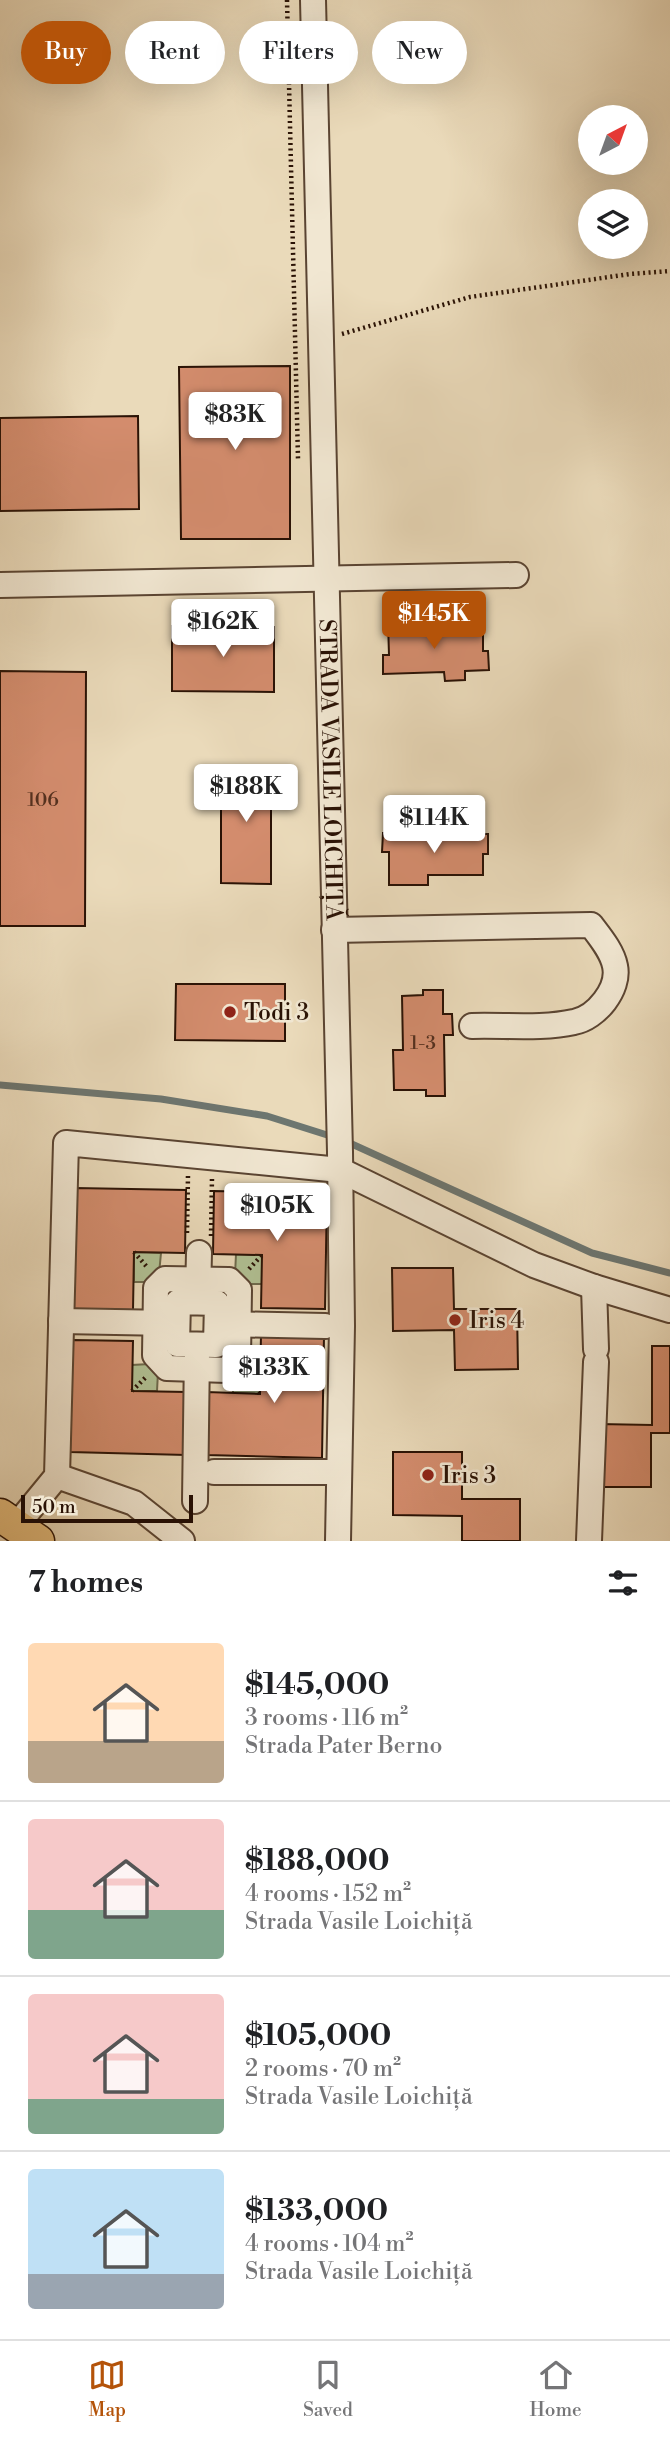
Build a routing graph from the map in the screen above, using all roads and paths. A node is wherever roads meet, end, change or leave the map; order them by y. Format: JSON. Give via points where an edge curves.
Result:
{"nodes":[{"id":1,"x":287,"y":0,"type":"edge"},
{"id":2,"x":313,"y":0,"type":"edge"},
{"id":3,"x":670,"y":271,"type":"edge"},
{"id":4,"x":321,"y":334,"type":"junction"},
{"id":5,"x":298,"y":471,"type":"dead end"},
{"id":6,"x":516,"y":575,"type":"dead end"},
{"id":7,"x":327,"y":579,"type":"junction"},
{"id":8,"x":0,"y":585,"type":"edge"},
{"id":9,"x":334,"y":930,"type":"junction"},
{"id":10,"x":472,"y":1026,"type":"dead end"},
{"id":11,"x":340,"y":1161,"type":"junction"},
{"id":12,"x":188,"y":1191,"type":"dead end"},
{"id":13,"x":211,"y":1191,"type":"dead end"},
{"id":14,"x":199,"y":1253,"type":"junction"},
{"id":15,"x":594,"y":1287,"type":"junction"},
{"id":16,"x":198,"y":1291,"type":"junction"},
{"id":17,"x":670,"y":1310,"type":"edge"},
{"id":18,"x":61,"y":1321,"type":"junction"},
{"id":19,"x":167,"y":1323,"type":"junction"},
{"id":20,"x":227,"y":1324,"type":"junction"},
{"id":21,"x":325,"y":1326,"type":"dead end"},
{"id":22,"x":197,"y":1357,"type":"junction"},
{"id":23,"x":214,"y":1472,"type":"dead end"},
{"id":24,"x":339,"y":1472,"type":"junction"},
{"id":25,"x":57,"y":1476,"type":"junction"},
{"id":26,"x":195,"y":1501,"type":"dead end"},
{"id":27,"x":18,"y":1527,"type":"edge"},
{"id":28,"x":182,"y":1541,"type":"edge"},
{"id":29,"x":338,"y":1541,"type":"edge"},
{"id":30,"x":589,"y":1541,"type":"edge"}],
"edges":[{"from":1,"to":5,"type":"path"},
{"from":2,"to":4,"type":"street","name":"STRADA VASILE LOICHIȚĂ"},
{"from":3,"to":4,"type":"path","via":[[470,297],[344,334]]},
{"from":4,"to":7,"type":"street","name":"STRADA VASILE LOICHIȚĂ"},
{"from":6,"to":7,"type":"street"},
{"from":7,"to":8,"type":"street"},
{"from":7,"to":9,"type":"street","name":"STRADA VASILE LOICHIȚĂ"},
{"from":9,"to":10,"type":"street","via":[[591,925],[606,945],[616,968],[612,990],[598,1009],[576,1022]]},
{"from":9,"to":11,"type":"street","name":"STRADA VASILE LOICHIȚĂ"},
{"from":11,"to":15,"type":"street","via":[[534,1265]]},
{"from":11,"to":18,"type":"street","via":[[66,1143]]},
{"from":11,"to":24,"type":"street","name":"STRADA VASILE LOICHIȚĂ"},
{"from":12,"to":14,"type":"path","via":[[187,1253]]},
{"from":13,"to":14,"type":"path","via":[[210,1254]]},
{"from":14,"to":16,"type":"street"},
{"from":15,"to":17,"type":"street"},
{"from":15,"to":30,"type":"street"},
{"from":16,"to":19,"type":"street","via":[[178,1302]]},
{"from":16,"to":20,"type":"street","via":[[217,1303]]},
{"from":18,"to":19,"type":"street"},
{"from":18,"to":25,"type":"street"},
{"from":19,"to":22,"type":"street","via":[[177,1344]]},
{"from":20,"to":21,"type":"street"},
{"from":20,"to":22,"type":"street","via":[[216,1345]]},
{"from":22,"to":26,"type":"street"},
{"from":23,"to":24,"type":"street"},
{"from":24,"to":29,"type":"street","name":"STRADA VASILE LOICHIȚĂ"},
{"from":25,"to":27,"type":"street"},
{"from":25,"to":28,"type":"street","via":[[134,1503]]}]}
